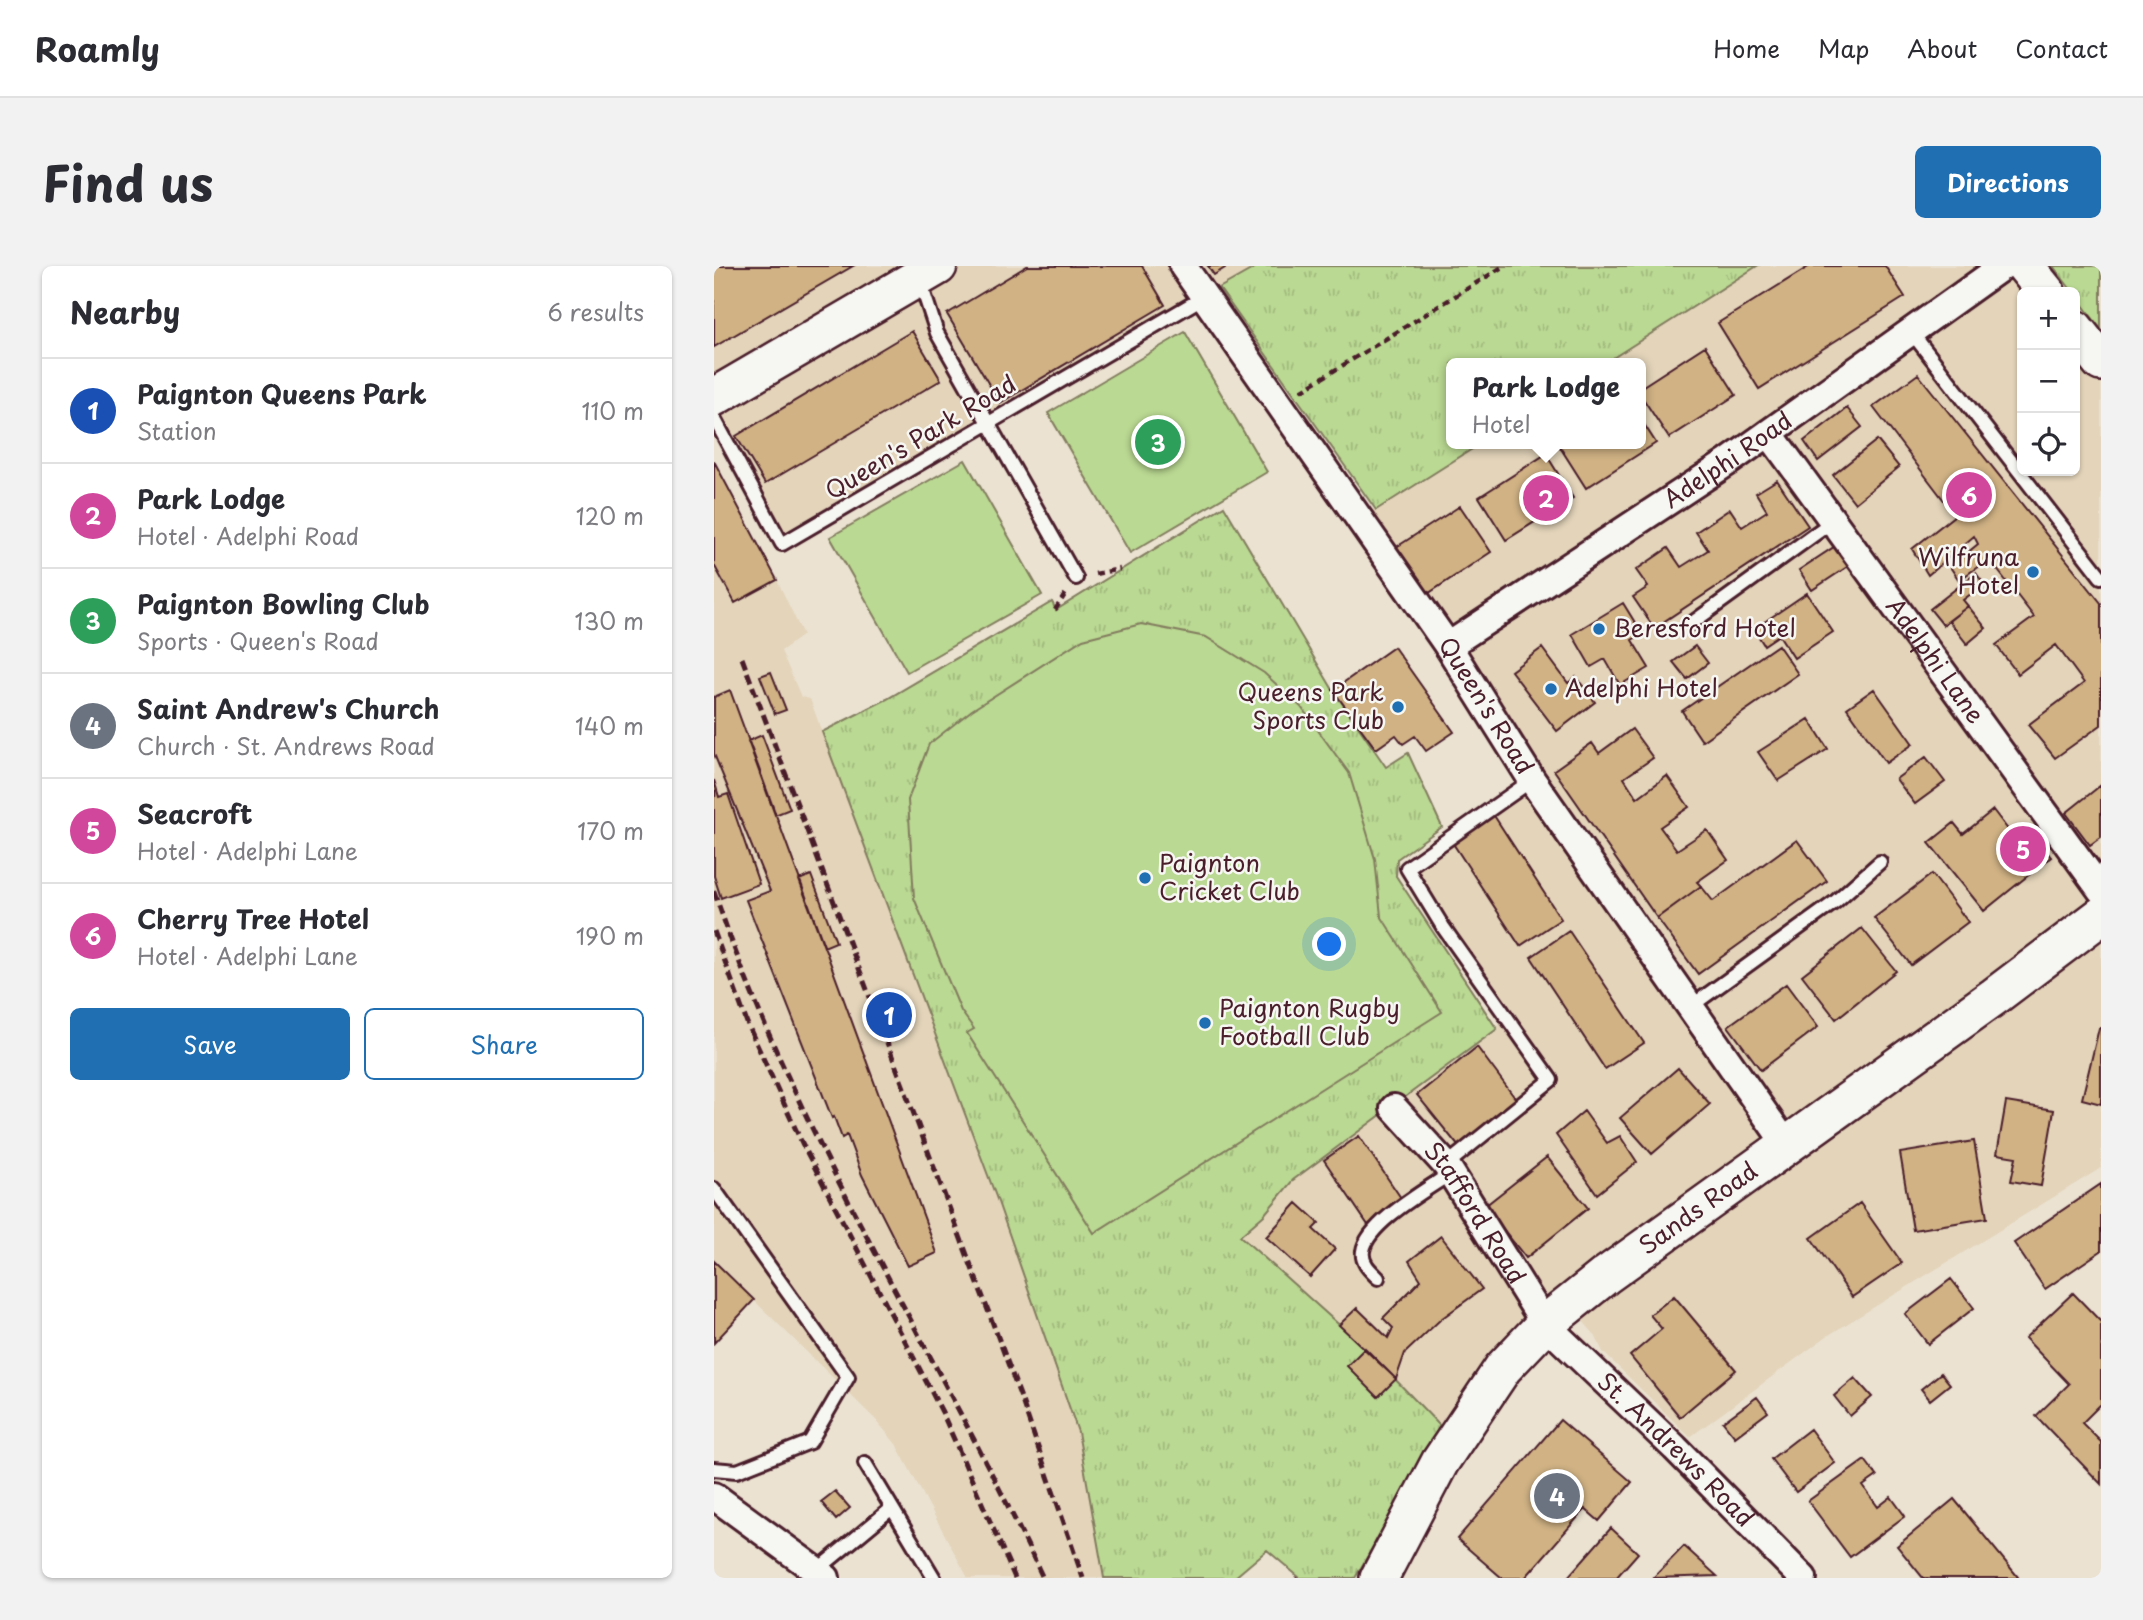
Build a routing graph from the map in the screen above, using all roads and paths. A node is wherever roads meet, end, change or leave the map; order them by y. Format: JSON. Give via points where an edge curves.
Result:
{"nodes":[{"id":1,"x":1183,"y":266,"type":"edge"},
{"id":2,"x":1504,"y":266,"type":"edge"},
{"id":3,"x":2003,"y":266,"type":"edge"},
{"id":4,"x":2025,"y":266,"type":"edge"},
{"id":5,"x":928,"y":272,"type":"edge"},
{"id":6,"x":2042,"y":287,"type":"edge"},
{"id":7,"x":1204,"y":297,"type":"junction"},
{"id":8,"x":1912,"y":333,"type":"junction"},
{"id":9,"x":2080,"y":335,"type":"edge"},
{"id":10,"x":2101,"y":362,"type":"edge"},
{"id":11,"x":714,"y":397,"type":"edge"},
{"id":12,"x":1280,"y":404,"type":"junction"},
{"id":13,"x":714,"y":418,"type":"edge"},
{"id":14,"x":988,"y":422,"type":"junction"},
{"id":15,"x":1769,"y":433,"type":"junction"},
{"id":16,"x":1833,"y":521,"type":"junction"},
{"id":17,"x":2101,"y":577,"type":"edge"},
{"id":18,"x":1076,"y":578,"type":"dead end"},
{"id":19,"x":1692,"y":623,"type":"dead end"},
{"id":20,"x":1448,"y":646,"type":"junction"},
{"id":21,"x":1532,"y":780,"type":"junction"},
{"id":22,"x":714,"y":790,"type":"edge"},
{"id":23,"x":714,"y":798,"type":"edge"},
{"id":24,"x":1880,"y":862,"type":"dead end"},
{"id":25,"x":2101,"y":890,"type":"edge"},
{"id":26,"x":2101,"y":916,"type":"edge"},
{"id":27,"x":1690,"y":1007,"type":"junction"},
{"id":28,"x":1394,"y":1108,"type":"dead end"},
{"id":29,"x":1786,"y":1144,"type":"junction"},
{"id":30,"x":1448,"y":1169,"type":"junction"},
{"id":31,"x":714,"y":1189,"type":"edge"},
{"id":32,"x":1378,"y":1279,"type":"dead end"},
{"id":33,"x":1545,"y":1324,"type":"junction"},
{"id":34,"x":865,"y":1463,"type":"dead end"},
{"id":35,"x":714,"y":1469,"type":"edge"},
{"id":36,"x":714,"y":1496,"type":"edge"},
{"id":37,"x":892,"y":1508,"type":"junction"},
{"id":38,"x":821,"y":1575,"type":"edge"},
{"id":39,"x":934,"y":1578,"type":"edge"},
{"id":40,"x":1379,"y":1578,"type":"edge"},
{"id":41,"x":1803,"y":1578,"type":"edge"}],
"edges":[{"from":1,"to":7,"type":"street","name":"Queen's Road"},
{"from":2,"to":12,"type":"path"},
{"from":3,"to":8,"type":"street","name":"Adelphi Road"},
{"from":4,"to":6,"type":"main road"},
{"from":5,"to":11,"type":"main road"},
{"from":5,"to":14,"type":"lane","via":[[937,332]]},
{"from":7,"to":12,"type":"street","name":"Queen's Road"},
{"from":7,"to":14,"type":"lane","name":"Queen's Park Road"},
{"from":8,"to":15,"type":"street","name":"Adelphi Road"},
{"from":8,"to":17,"type":"lane"},
{"from":9,"to":10,"type":"main road"},
{"from":12,"to":20,"type":"street","name":"Queen's Road"},
{"from":13,"to":14,"type":"lane","name":"Queen's Park Road","via":[[782,544]]},
{"from":14,"to":18,"type":"lane"},
{"from":15,"to":16,"type":"street","name":"Adelphi Lane"},
{"from":15,"to":20,"type":"street","name":"Adelphi Road"},
{"from":16,"to":19,"type":"lane"},
{"from":16,"to":25,"type":"street","name":"Adelphi Lane"},
{"from":20,"to":21,"type":"street","name":"Queen's Road"},
{"from":21,"to":27,"type":"street","name":"Queen's Road"},
{"from":21,"to":30,"type":"lane","via":[[1407,868],[1551,1080]]},
{"from":22,"to":23,"type":"path"},
{"from":24,"to":27,"type":"lane","via":[[1835,902]]},
{"from":26,"to":29,"type":"main road","name":"Sands Road"},
{"from":27,"to":29,"type":"street","name":"Queen's Road"},
{"from":28,"to":30,"type":"street","name":"Stafford Road"},
{"from":29,"to":33,"type":"main road","name":"Sands Road"},
{"from":30,"to":32,"type":"lane","via":[[1368,1236],[1362,1253]]},
{"from":30,"to":33,"type":"street","name":"Stafford Road"},
{"from":31,"to":35,"type":"lane","via":[[848,1377],[810,1442],[737,1471]]},
{"from":33,"to":40,"type":"main road","name":"Sands Road","via":[[1503,1368],[1440,1462]]},
{"from":33,"to":41,"type":"street","name":"St. Andrews Road"},
{"from":34,"to":37,"type":"lane"},
{"from":36,"to":38,"type":"street"},
{"from":37,"to":38,"type":"lane"},
{"from":37,"to":39,"type":"lane"}]}
